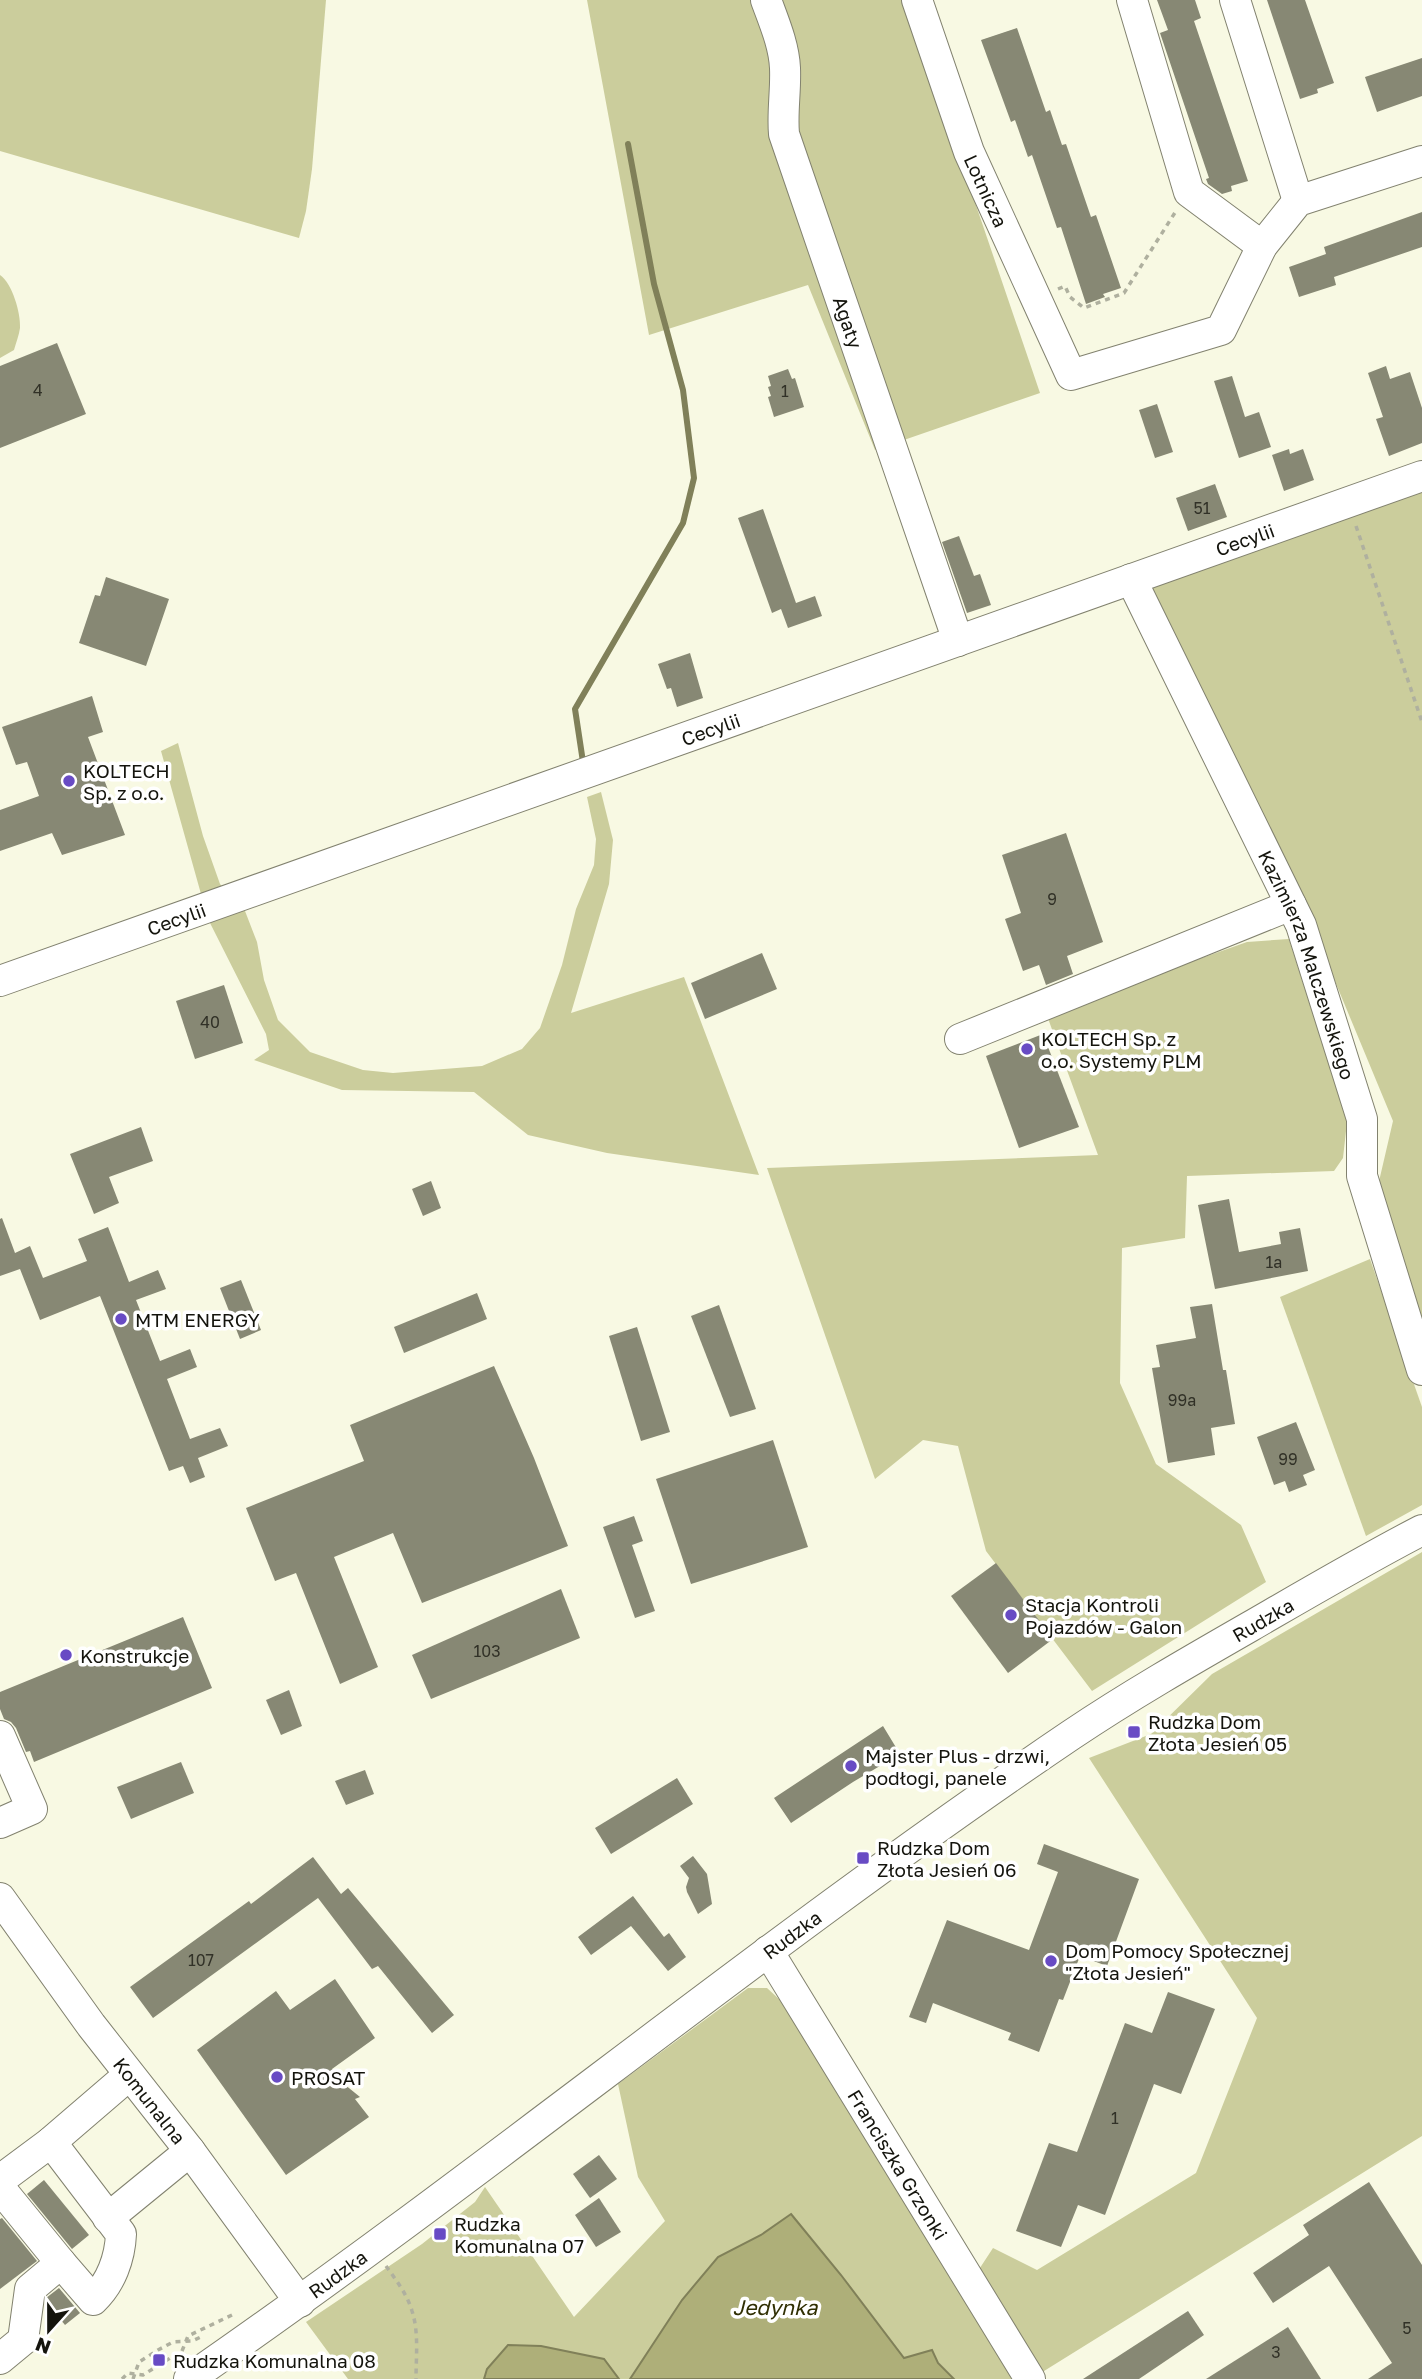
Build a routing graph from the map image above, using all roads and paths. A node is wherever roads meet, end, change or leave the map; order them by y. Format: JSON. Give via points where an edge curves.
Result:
{"nodes":[{"id":1,"x":766,"y":0,"type":"edge"},
{"id":2,"x":917,"y":0,"type":"edge"},
{"id":3,"x":1132,"y":0,"type":"edge"},
{"id":4,"x":1235,"y":0,"type":"edge"},
{"id":5,"x":1422,"y":161,"type":"edge"},
{"id":6,"x":1189,"y":192,"type":"junction"},
{"id":7,"x":1298,"y":201,"type":"junction"},
{"id":8,"x":1262,"y":246,"type":"junction"},
{"id":9,"x":1035,"y":299,"type":"junction"},
{"id":10,"x":1422,"y":476,"type":"edge"},
{"id":11,"x":1347,"y":501,"type":"junction"},
{"id":12,"x":1131,"y":579,"type":"junction"},
{"id":13,"x":958,"y":641,"type":"junction"},
{"id":14,"x":1422,"y":722,"type":"edge"},
{"id":15,"x":1291,"y":905,"type":"junction"},
{"id":16,"x":0,"y":981,"type":"edge"},
{"id":17,"x":960,"y":1039,"type":"dead end"},
{"id":18,"x":1422,"y":1370,"type":"edge"},
{"id":19,"x":1422,"y":1530,"type":"edge"},
{"id":20,"x":0,"y":1736,"type":"edge"},
{"id":21,"x":0,"y":1823,"type":"edge"},
{"id":22,"x":0,"y":1898,"type":"edge"},
{"id":23,"x":768,"y":1951,"type":"junction"},
{"id":24,"x":129,"y":2075,"type":"junction"},
{"id":25,"x":51,"y":2142,"type":"junction"},
{"id":26,"x":190,"y":2151,"type":"junction"},
{"id":27,"x":0,"y":2180,"type":"edge"},
{"id":28,"x":0,"y":2188,"type":"edge"},
{"id":29,"x":108,"y":2218,"type":"junction"},
{"id":30,"x":373,"y":2247,"type":"junction"},
{"id":31,"x":61,"y":2263,"type":"junction"},
{"id":32,"x":300,"y":2302,"type":"junction"},
{"id":33,"x":0,"y":2320,"type":"edge"},
{"id":34,"x":23,"y":2340,"type":"junction"},
{"id":35,"x":0,"y":2359,"type":"edge"},
{"id":36,"x":134,"y":2377,"type":"edge"},
{"id":37,"x":122,"y":2379,"type":"edge"},
{"id":38,"x":189,"y":2379,"type":"edge"},
{"id":39,"x":416,"y":2379,"type":"edge"},
{"id":40,"x":1030,"y":2379,"type":"edge"}],
"edges":[{"from":1,"to":13,"type":"street","name":"Agaty","via":[[784,55],[784,134]]},
{"from":2,"to":9,"type":"street","name":"Lotnicza","via":[[968,152]]},
{"from":3,"to":6,"type":"street"},
{"from":4,"to":7,"type":"street"},
{"from":5,"to":7,"type":"street"},
{"from":6,"to":8,"type":"street"},
{"from":6,"to":9,"type":"path","via":[[1124,293],[1084,309],[1065,286]]},
{"from":7,"to":8,"type":"street"},
{"from":8,"to":9,"type":"street","name":"Lotnicza","via":[[1221,330],[1071,374]]},
{"from":10,"to":11,"type":"street","name":"Cecylii"},
{"from":11,"to":12,"type":"street","name":"Cecylii"},
{"from":11,"to":14,"type":"path"},
{"from":12,"to":13,"type":"street","name":"Cecylii"},
{"from":12,"to":15,"type":"street","name":"Kazimierza Malczewskiego"},
{"from":13,"to":16,"type":"street","name":"Cecylii"},
{"from":15,"to":17,"type":"street"},
{"from":15,"to":18,"type":"street","name":"Kazimierza Malczewskiego","via":[[1362,1119],[1362,1176]]},
{"from":19,"to":23,"type":"street","name":"Rudzka","via":[[1175,1670],[1073,1734]]},
{"from":20,"to":21,"type":"street","via":[[32,1809]]},
{"from":22,"to":24,"type":"street","name":"Komunalna"},
{"from":23,"to":30,"type":"street","name":"Rudzka"},
{"from":23,"to":40,"type":"street","name":"Franciszka Grzonki"},
{"from":24,"to":25,"type":"street"},
{"from":24,"to":26,"type":"street","name":"Komunalna"},
{"from":25,"to":27,"type":"street"},
{"from":25,"to":29,"type":"street"},
{"from":26,"to":29,"type":"street"},
{"from":26,"to":32,"type":"street","name":"Komunalna"},
{"from":28,"to":31,"type":"street"},
{"from":29,"to":31,"type":"street","via":[[121,2234],[121,2248],[108,2282],[93,2300]]},
{"from":30,"to":32,"type":"street","name":"Rudzka"},
{"from":30,"to":39,"type":"path","via":[[412,2311]]},
{"from":31,"to":34,"type":"street","via":[[30,2289]]},
{"from":32,"to":38,"type":"street","name":"Rudzka"},
{"from":33,"to":34,"type":"street"},
{"from":34,"to":35,"type":"street"},
{"from":36,"to":36,"type":"path","via":[[184,2350],[186,2342],[173,2342],[139,2362]]},
{"from":36,"to":37,"type":"path","via":[[128,2373]]}]}
